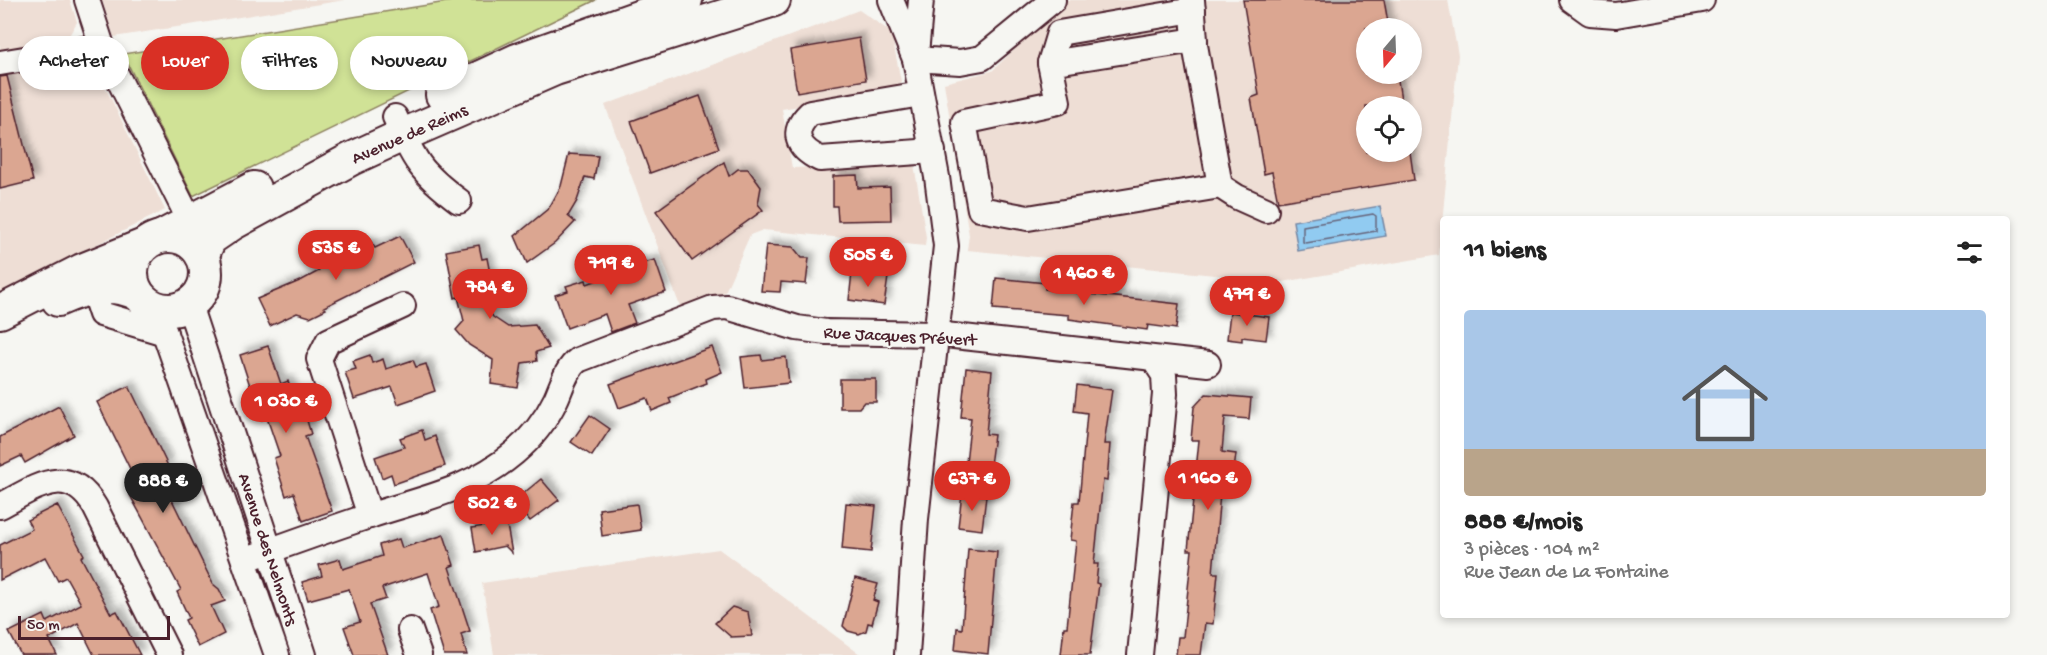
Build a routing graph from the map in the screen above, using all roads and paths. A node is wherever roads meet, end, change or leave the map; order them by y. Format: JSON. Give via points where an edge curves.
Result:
{"nodes":[{"id":1,"x":87,"y":0,"type":"edge"},
{"id":2,"x":686,"y":0,"type":"edge"},
{"id":3,"x":774,"y":0,"type":"edge"},
{"id":4,"x":891,"y":0,"type":"edge"},
{"id":5,"x":921,"y":0,"type":"edge"},
{"id":6,"x":1053,"y":0,"type":"edge"},
{"id":7,"x":1572,"y":0,"type":"edge"},
{"id":8,"x":1702,"y":0,"type":"edge"},
{"id":9,"x":1193,"y":5,"type":"edge"},
{"id":10,"x":99,"y":36,"type":"edge"},
{"id":11,"x":1195,"y":40,"type":"junction"},
{"id":12,"x":915,"y":59,"type":"junction"},
{"id":13,"x":18,"y":60,"type":"edge"},
{"id":14,"x":0,"y":63,"type":"edge"},
{"id":15,"x":1050,"y":63,"type":"junction"},
{"id":16,"x":124,"y":90,"type":"edge"},
{"id":17,"x":921,"y":94,"type":"junction"},
{"id":18,"x":399,"y":126,"type":"junction"},
{"id":19,"x":933,"y":151,"type":"junction"},
{"id":20,"x":1220,"y":186,"type":"junction"},
{"id":21,"x":459,"y":201,"type":"dead end"},
{"id":22,"x":1266,"y":210,"type":"dead end"},
{"id":23,"x":190,"y":221,"type":"junction"},
{"id":24,"x":154,"y":241,"type":"junction"},
{"id":25,"x":202,"y":256,"type":"junction"},
{"id":26,"x":92,"y":287,"type":"junction"},
{"id":27,"x":189,"y":305,"type":"junction"},
{"id":28,"x":403,"y":306,"type":"dead end"},
{"id":29,"x":0,"y":312,"type":"edge"},
{"id":30,"x":153,"y":312,"type":"junction"},
{"id":31,"x":0,"y":327,"type":"edge"},
{"id":32,"x":936,"y":334,"type":"junction"},
{"id":33,"x":1154,"y":360,"type":"junction"},
{"id":34,"x":1208,"y":364,"type":"dead end"},
{"id":35,"x":0,"y":506,"type":"edge"},
{"id":36,"x":370,"y":516,"type":"junction"},
{"id":37,"x":269,"y":551,"type":"junction"},
{"id":38,"x":244,"y":560,"type":"junction"},
{"id":39,"x":410,"y":630,"type":"dead end"},
{"id":40,"x":298,"y":653,"type":"edge"},
{"id":41,"x":169,"y":655,"type":"edge"},
{"id":42,"x":277,"y":655,"type":"edge"},
{"id":43,"x":419,"y":655,"type":"edge"},
{"id":44,"x":907,"y":655,"type":"edge"},
{"id":45,"x":1140,"y":655,"type":"edge"}],
"edges":[{"from":1,"to":10,"type":"street"},
{"from":2,"to":18,"type":"main road","name":"Avenue de Reims","via":[[517,60]]},
{"from":3,"to":18,"type":"main road","name":"Avenue de Reims","via":[[555,69]]},
{"from":4,"to":12,"type":"street"},
{"from":5,"to":12,"type":"street"},
{"from":6,"to":12,"type":"street","via":[[982,58],[960,62]]},
{"from":7,"to":8,"type":"street","via":[[1590,13],[1616,15]]},
{"from":9,"to":11,"type":"street"},
{"from":9,"to":15,"type":"street","via":[[1059,33]]},
{"from":11,"to":15,"type":"street"},
{"from":11,"to":20,"type":"street"},
{"from":12,"to":17,"type":"street"},
{"from":13,"to":14,"type":"street"},
{"from":15,"to":20,"type":"street","via":[[1058,102],[964,122],[980,209],[1028,218]]},
{"from":16,"to":23,"type":"street"},
{"from":17,"to":19,"type":"street"},
{"from":17,"to":19,"type":"street","via":[[810,113],[801,122],[798,138],[806,152],[820,159]]},
{"from":18,"to":21,"type":"street","via":[[415,161],[431,180]]},
{"from":18,"to":23,"type":"main road","name":"Avenue de Reims"},
{"from":18,"to":25,"type":"main road","name":"Avenue de Reims","via":[[351,159],[232,224],[210,240]]},
{"from":19,"to":32,"type":"street","via":[[946,246]]},
{"from":20,"to":22,"type":"street"},
{"from":23,"to":24,"type":"main road","name":"Avenue de Reims"},
{"from":24,"to":25,"type":"main road","via":[[186,240]]},
{"from":24,"to":29,"type":"main road","name":"Avenue de Reims","via":[[82,270]]},
{"from":24,"to":30,"type":"main road","via":[[137,253],[132,274]]},
{"from":25,"to":27,"type":"main road","via":[[206,280],[197,299]]},
{"from":26,"to":30,"type":"main road","via":[[113,287]]},
{"from":26,"to":30,"type":"street","via":[[101,314]]},
{"from":26,"to":31,"type":"main road"},
{"from":27,"to":30,"type":"main road"},
{"from":27,"to":37,"type":"street","name":"Avenue des Nelmonts"},
{"from":28,"to":36,"type":"street","via":[[328,341],[319,359]]},
{"from":30,"to":38,"type":"street","name":"Avenue des Nelmonts"},
{"from":32,"to":33,"type":"street","name":"Rue Jacques Prévert"},
{"from":32,"to":36,"type":"street","name":"Rue Jacques Prévert","via":[[826,332],[797,328],[737,309],[713,308],[578,360],[569,369],[538,429],[504,462],[466,486]]},
{"from":32,"to":44,"type":"street","via":[[916,519]]},
{"from":33,"to":34,"type":"street","name":"Rue Jacques Prévert"},
{"from":33,"to":45,"type":"street","via":[[1164,375],[1165,394]]},
{"from":35,"to":41,"type":"street","via":[[48,482],[68,482],[84,491]]},
{"from":36,"to":37,"type":"street","name":"Rue Jacques Prévert"},
{"from":37,"to":38,"type":"street","name":"Rue Jacques Prévert"},
{"from":37,"to":40,"type":"street","name":"Avenue des Nelmonts"},
{"from":38,"to":42,"type":"street","name":"Avenue des Nelmonts"},
{"from":39,"to":43,"type":"street"}]}
